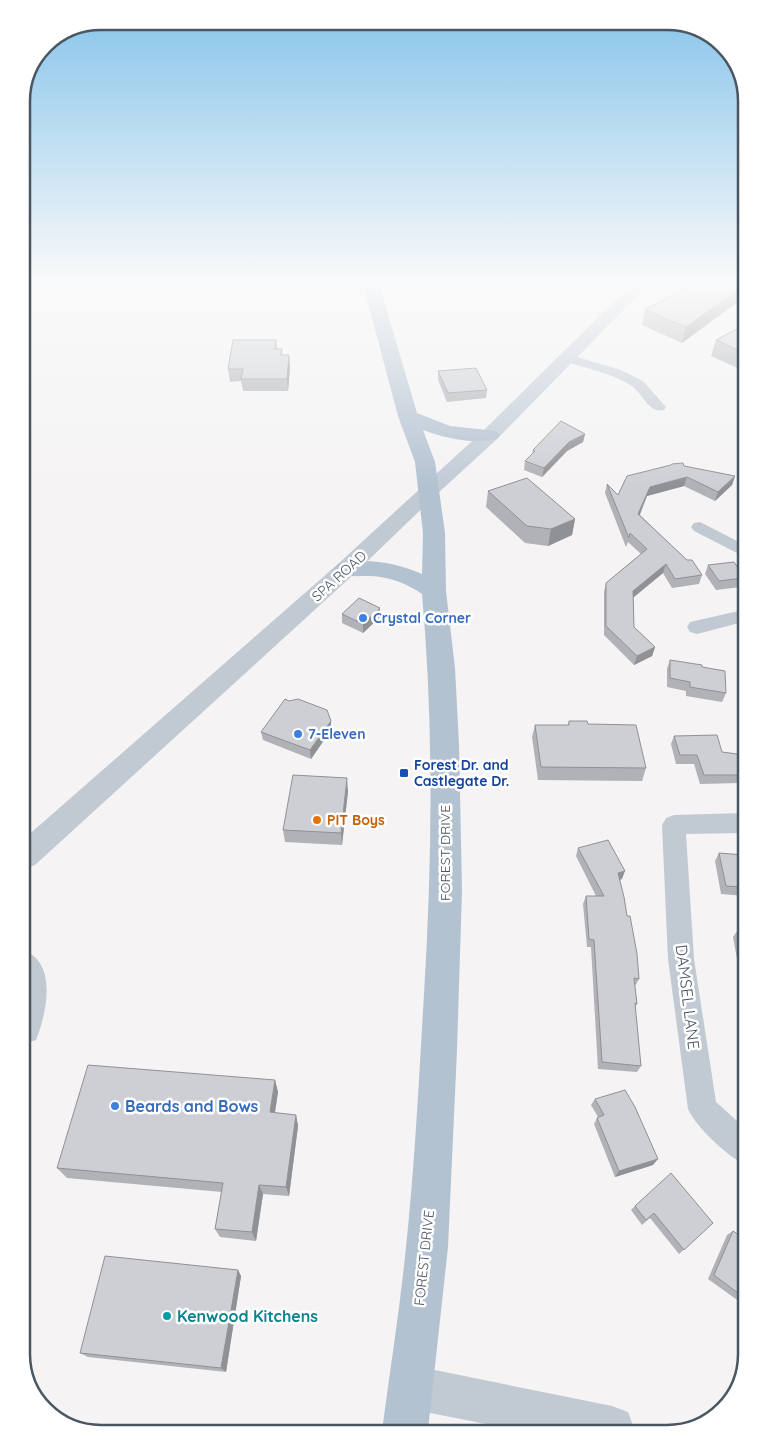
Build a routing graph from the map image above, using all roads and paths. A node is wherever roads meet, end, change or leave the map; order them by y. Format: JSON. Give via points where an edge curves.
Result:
{"nodes":[{"id":1,"x":390,"y":352,"type":"edge"},
{"id":2,"x":573,"y":352,"type":"edge"},
{"id":3,"x":567,"y":358,"type":"junction"},
{"id":4,"x":659,"y":407,"type":"dead end"},
{"id":5,"x":408,"y":416,"type":"junction"},
{"id":6,"x":490,"y":435,"type":"junction"},
{"id":7,"x":430,"y":490,"type":"junction"},
{"id":8,"x":700,"y":527,"type":"dead end"},
{"id":9,"x":738,"y":548,"type":"edge"},
{"id":10,"x":346,"y":569,"type":"junction"},
{"id":11,"x":434,"y":592,"type":"junction"},
{"id":12,"x":738,"y":617,"type":"edge"},
{"id":13,"x":696,"y":626,"type":"dead end"},
{"id":14,"x":738,"y":823,"type":"edge"},
{"id":15,"x":30,"y":852,"type":"edge"},
{"id":16,"x":30,"y":969,"type":"edge"},
{"id":17,"x":30,"y":1019,"type":"edge"},
{"id":18,"x":738,"y":1142,"type":"edge"},
{"id":19,"x":410,"y":1387,"type":"junction"},
{"id":20,"x":405,"y":1425,"type":"edge"},
{"id":21,"x":597,"y":1425,"type":"edge"}],
"edges":[{"from":1,"to":5,"type":"main road","name":"FOREST DRIVE"},
{"from":2,"to":3,"type":"main road","name":"SPA ROAD"},
{"from":3,"to":4,"type":"street","via":[[616,373],[638,384]]},
{"from":3,"to":6,"type":"main road","name":"SPA ROAD"},
{"from":5,"to":6,"type":"main road","via":[[436,429],[461,435]]},
{"from":5,"to":7,"type":"main road","name":"FOREST DRIVE","via":[[425,462]]},
{"from":6,"to":7,"type":"main road","name":"SPA ROAD"},
{"from":7,"to":10,"type":"street","name":"SPA ROAD"},
{"from":7,"to":11,"type":"main road","name":"FOREST DRIVE"},
{"from":8,"to":9,"type":"street"},
{"from":10,"to":11,"type":"main road","via":[[394,571],[421,582]]},
{"from":10,"to":15,"type":"street","name":"SPA ROAD"},
{"from":11,"to":19,"type":"main road","name":"FOREST DRIVE","via":[[442,668],[446,890],[440,1050],[427,1247]]},
{"from":12,"to":13,"type":"street"},
{"from":14,"to":18,"type":"street","name":"DAMSEL LANE","via":[[674,825],[681,959],[703,1109]]},
{"from":16,"to":17,"type":"street","via":[[34,988]]},
{"from":19,"to":20,"type":"main road","name":"FOREST DRIVE"},
{"from":19,"to":21,"type":"street"}]}
